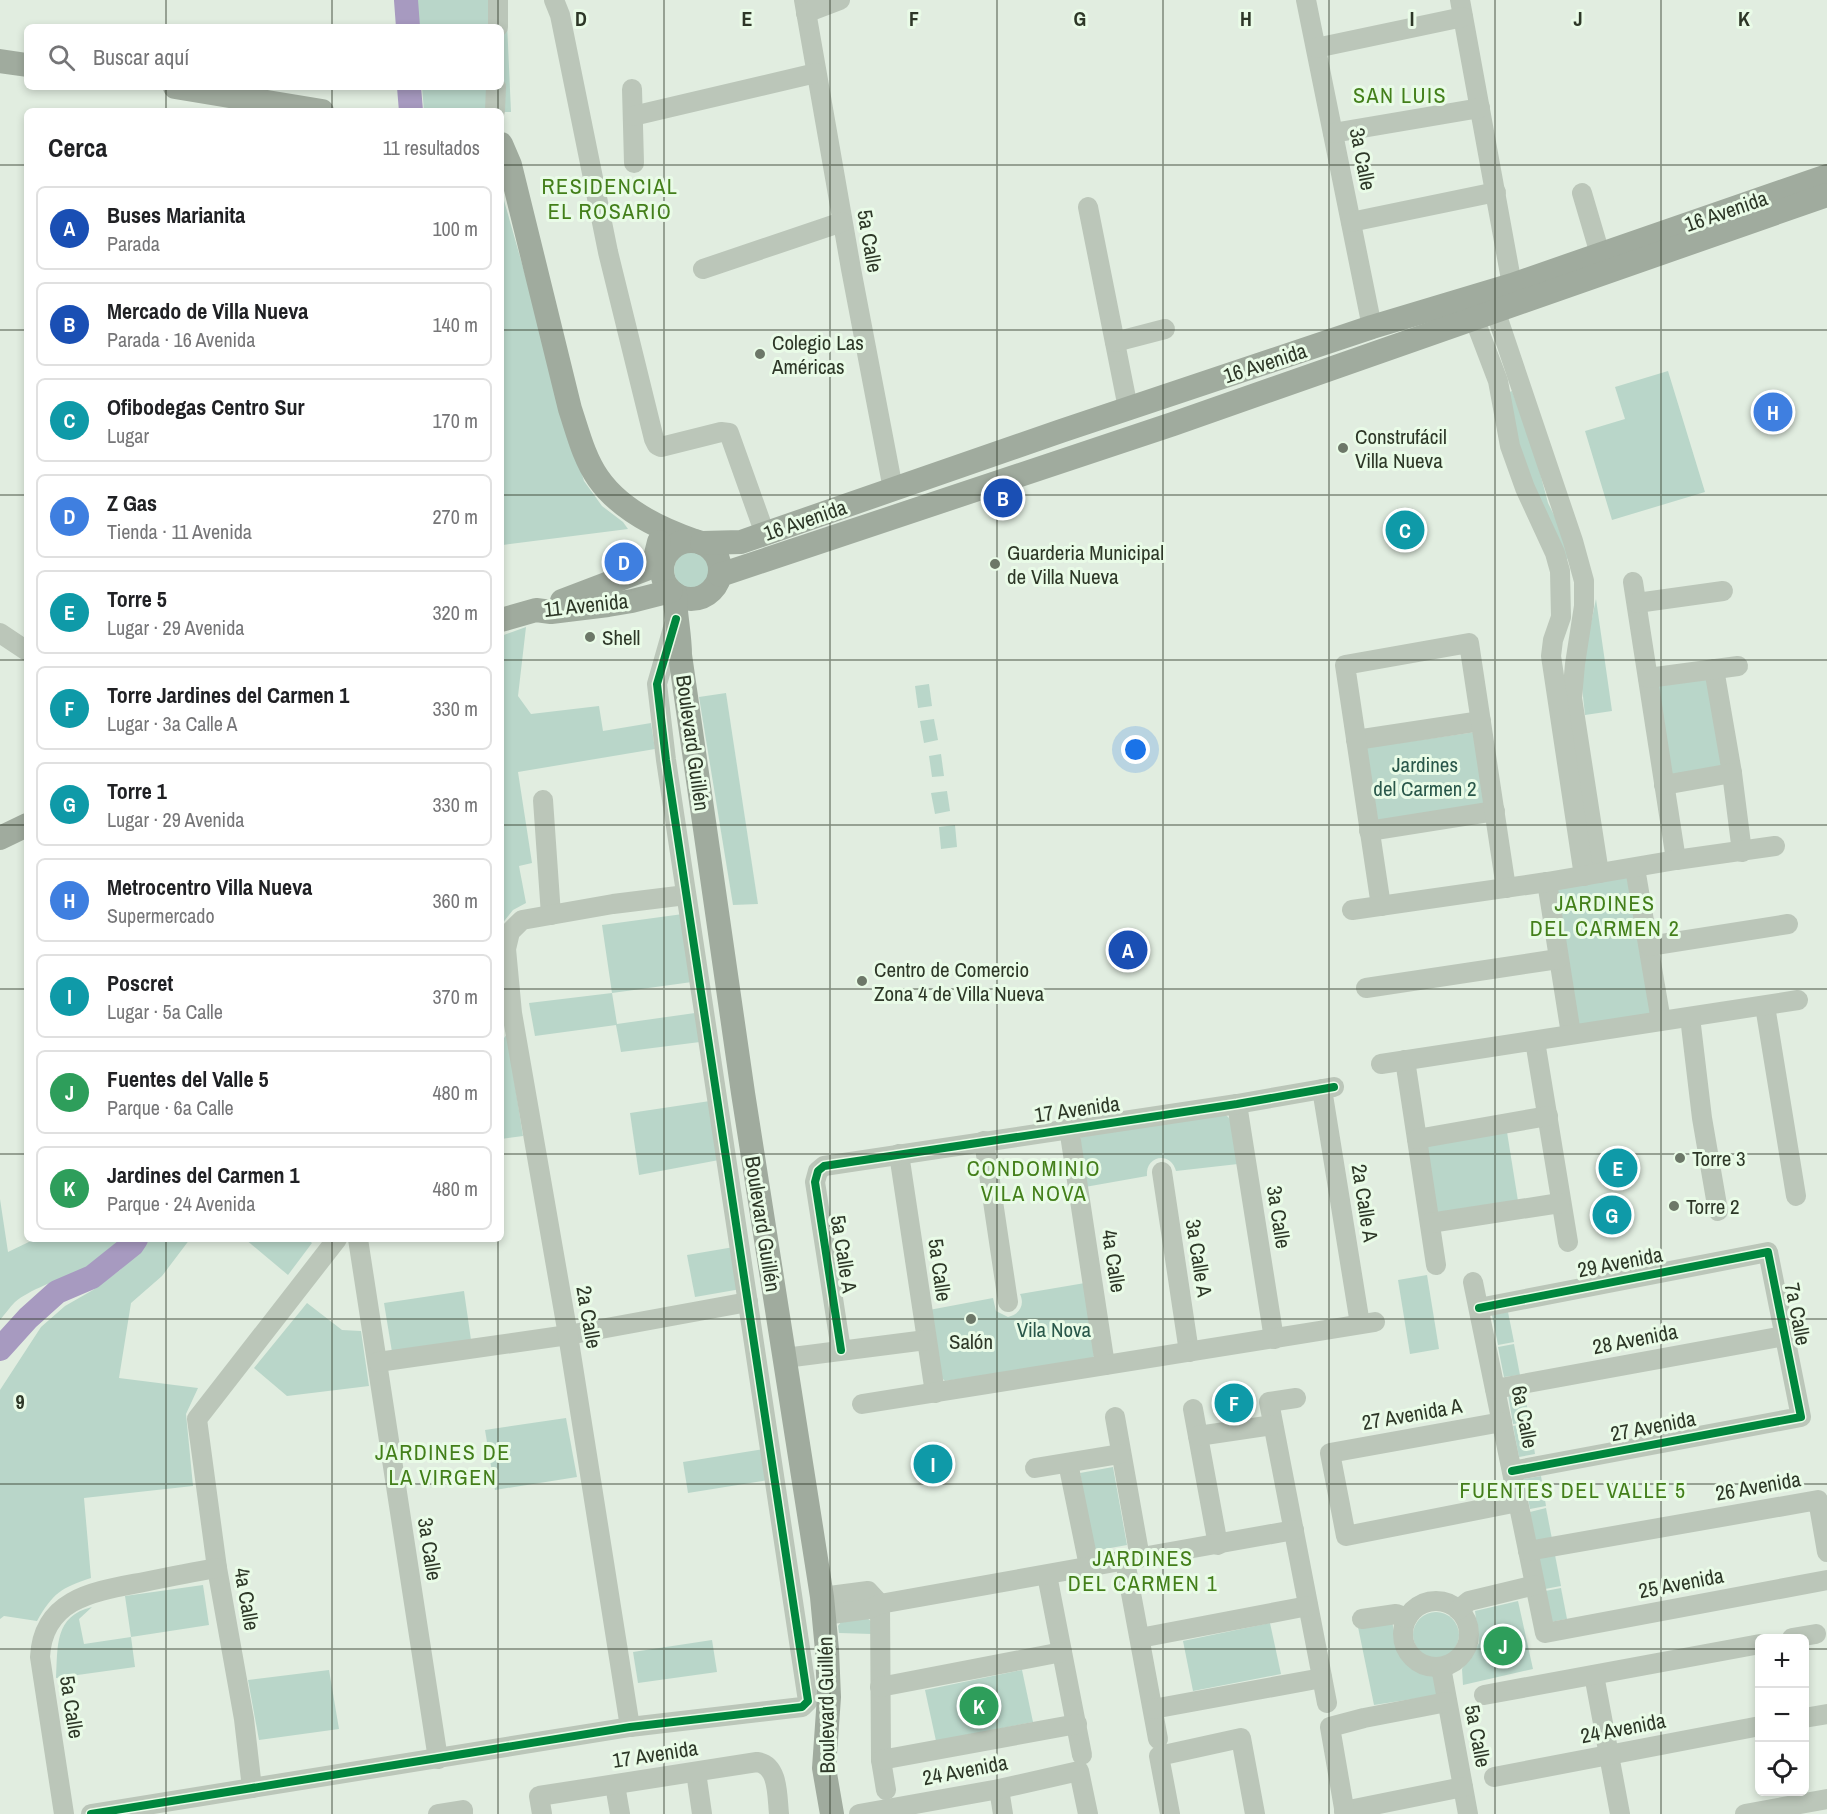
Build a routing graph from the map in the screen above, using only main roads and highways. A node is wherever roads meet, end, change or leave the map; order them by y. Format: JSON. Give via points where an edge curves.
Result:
{"nodes":[{"id":1,"x":0,"y":61,"type":"edge"},
{"id":2,"x":24,"y":65,"type":"edge"},
{"id":3,"x":193,"y":90,"type":"edge"},
{"id":4,"x":304,"y":108,"type":"edge"},
{"id":5,"x":504,"y":151,"type":"edge"},
{"id":6,"x":1827,"y":176,"type":"edge"},
{"id":7,"x":1827,"y":195,"type":"edge"},
{"id":8,"x":1275,"y":360,"type":"junction"},
{"id":9,"x":1284,"y":384,"type":"junction"},
{"id":10,"x":653,"y":523,"type":"junction"},
{"id":11,"x":698,"y":542,"type":"junction"},
{"id":12,"x":716,"y":583,"type":"junction"},
{"id":13,"x":673,"y":593,"type":"junction"},
{"id":14,"x":536,"y":610,"type":"junction"},
{"id":15,"x":504,"y":618,"type":"edge"},
{"id":16,"x":675,"y":642,"type":"junction"},
{"id":17,"x":24,"y":826,"type":"edge"},
{"id":18,"x":0,"y":838,"type":"edge"},
{"id":19,"x":831,"y":1814,"type":"edge"}],
"edges":[{"from":1,"to":2,"type":"main road"},
{"from":3,"to":4,"type":"main road"},
{"from":5,"to":10,"type":"main road","via":[[582,449],[599,479],[623,504]]},
{"from":6,"to":8,"type":"main road","name":"16 Avenida","via":[[1512,285]]},
{"from":7,"to":9,"type":"main road","name":"16 Avenida"},
{"from":8,"to":9,"type":"main road"},
{"from":8,"to":11,"type":"main road","name":"16 Avenida","via":[[741,543]]},
{"from":9,"to":12,"type":"main road","name":"16 Avenida"},
{"from":10,"to":11,"type":"main road"},
{"from":10,"to":14,"type":"main road","via":[[659,544],[646,569]]},
{"from":11,"to":12,"type":"main road","via":[[714,552],[718,560]]},
{"from":11,"to":13,"type":"main road","via":[[680,543],[664,559],[663,576]]},
{"from":12,"to":13,"type":"main road","via":[[704,597],[684,598]]},
{"from":12,"to":16,"type":"main road"},
{"from":13,"to":14,"type":"main road","name":"11 Avenida","via":[[552,612]]},
{"from":13,"to":16,"type":"main road","name":"Boulevard Guillén"},
{"from":14,"to":15,"type":"main road","name":"11 Avenida"},
{"from":16,"to":19,"type":"main road","name":"Boulevard Guillén","via":[[823,1606],[829,1697],[824,1768]]},
{"from":17,"to":18,"type":"main road"}]}
